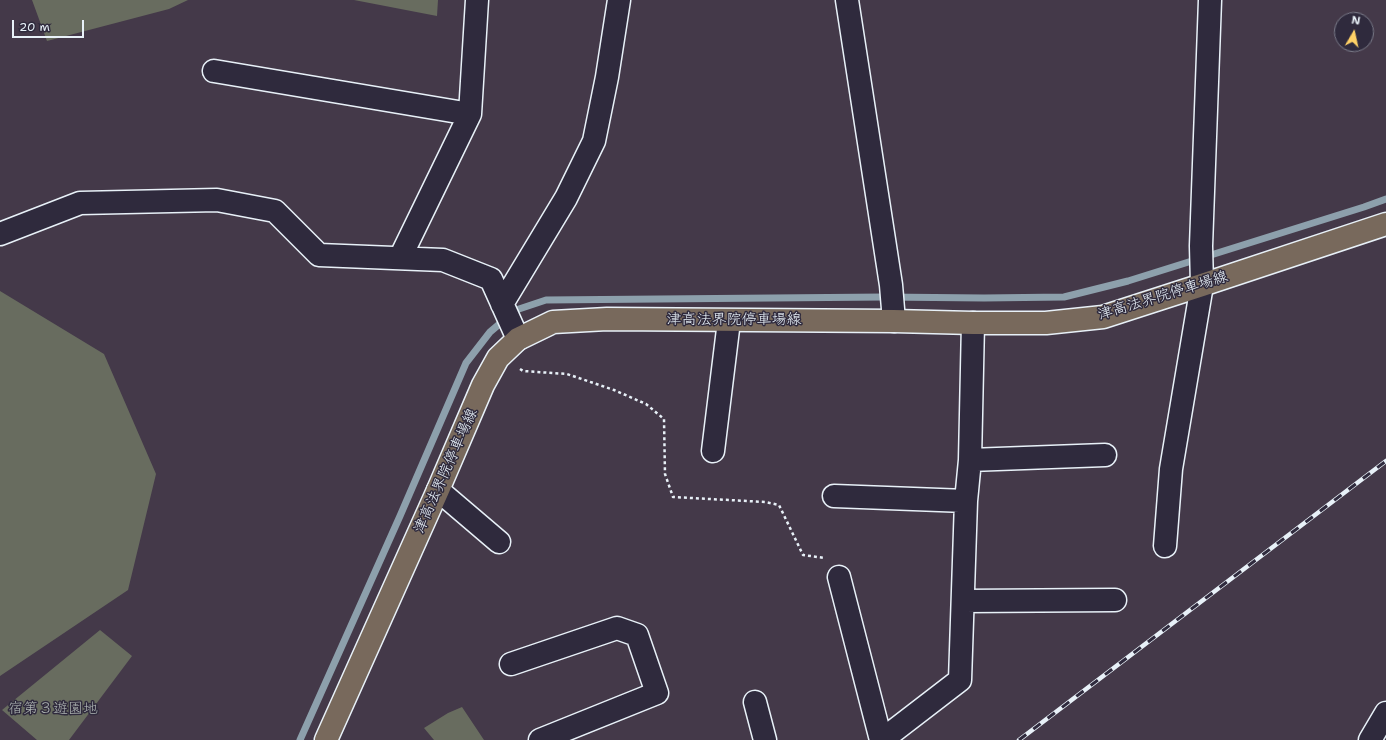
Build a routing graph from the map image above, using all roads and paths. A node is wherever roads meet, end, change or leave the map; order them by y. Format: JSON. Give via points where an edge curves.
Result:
{"nodes":[{"id":1,"x":477,"y":0,"type":"edge"},
{"id":2,"x":619,"y":0,"type":"edge"},
{"id":3,"x":847,"y":0,"type":"edge"},
{"id":4,"x":1210,"y":0,"type":"edge"},
{"id":5,"x":214,"y":71,"type":"dead end"},
{"id":6,"x":470,"y":114,"type":"junction"},
{"id":7,"x":1386,"y":224,"type":"edge"},
{"id":8,"x":0,"y":234,"type":"edge"},
{"id":9,"x":400,"y":258,"type":"junction"},
{"id":10,"x":1201,"y":277,"type":"junction"},
{"id":11,"x":893,"y":306,"type":"junction"},
{"id":12,"x":509,"y":319,"type":"junction"},
{"id":13,"x":729,"y":321,"type":"junction"},
{"id":14,"x":973,"y":323,"type":"junction"},
{"id":15,"x":498,"y":358,"type":"junction"},
{"id":16,"x":713,"y":451,"type":"dead end"},
{"id":17,"x":1105,"y":455,"type":"dead end"},
{"id":18,"x":970,"y":460,"type":"junction"},
{"id":19,"x":438,"y":490,"type":"junction"},
{"id":20,"x":834,"y":496,"type":"dead end"},
{"id":21,"x":966,"y":501,"type":"junction"},
{"id":22,"x":499,"y":542,"type":"dead end"},
{"id":23,"x":1165,"y":546,"type":"dead end"},
{"id":24,"x":839,"y":577,"type":"joint"},
{"id":25,"x":1115,"y":600,"type":"dead end"},
{"id":26,"x":964,"y":601,"type":"junction"},
{"id":27,"x":511,"y":664,"type":"dead end"},
{"id":28,"x":755,"y":702,"type":"dead end"},
{"id":29,"x":1386,"y":713,"type":"edge"},
{"id":30,"x":326,"y":740,"type":"edge"},
{"id":31,"x":540,"y":740,"type":"edge"},
{"id":32,"x":765,"y":740,"type":"edge"},
{"id":33,"x":881,"y":740,"type":"edge"},
{"id":34,"x":1370,"y":740,"type":"edge"}],
"edges":[{"from":1,"to":6,"type":"street"},
{"from":2,"to":12,"type":"street","via":[[594,141]]},
{"from":3,"to":11,"type":"street"},
{"from":4,"to":10,"type":"street"},
{"from":5,"to":6,"type":"street"},
{"from":6,"to":9,"type":"street"},
{"from":7,"to":10,"type":"main road","name":"津高法界院停車場線"},
{"from":8,"to":9,"type":"street","via":[[80,203],[217,200],[275,211],[319,255]]},
{"from":9,"to":12,"type":"street","via":[[443,260],[491,279]]},
{"from":10,"to":14,"type":"main road","name":"津高法界院停車場線","via":[[1103,317],[1046,323]]},
{"from":10,"to":23,"type":"street","via":[[1171,469]]},
{"from":11,"to":13,"type":"main road","name":"津高法界院停車場線"},
{"from":11,"to":14,"type":"main road","name":"津高法界院停車場線"},
{"from":12,"to":13,"type":"main road","name":"津高法界院停車場線","via":[[553,322],[607,319]]},
{"from":12,"to":15,"type":"main road","name":"津高法界院停車場線"},
{"from":13,"to":16,"type":"street"},
{"from":14,"to":18,"type":"street"},
{"from":15,"to":19,"type":"main road","name":"津高法界院停車場線","via":[[483,385]]},
{"from":15,"to":24,"type":"path","via":[[523,370],[567,374],[646,404],[664,420],[665,474],[673,497],[779,505],[803,555],[824,558]]},
{"from":17,"to":18,"type":"street"},
{"from":18,"to":21,"type":"street"},
{"from":19,"to":22,"type":"street"},
{"from":19,"to":30,"type":"main road","name":"津高法界院停車場線"},
{"from":20,"to":21,"type":"street"},
{"from":21,"to":26,"type":"street"},
{"from":24,"to":33,"type":"street"},
{"from":25,"to":26,"type":"street"},
{"from":26,"to":33,"type":"street","via":[[960,680]]},
{"from":27,"to":31,"type":"street","via":[[617,628],[637,636],[657,693]]},
{"from":28,"to":32,"type":"street"},
{"from":29,"to":34,"type":"street"}]}
